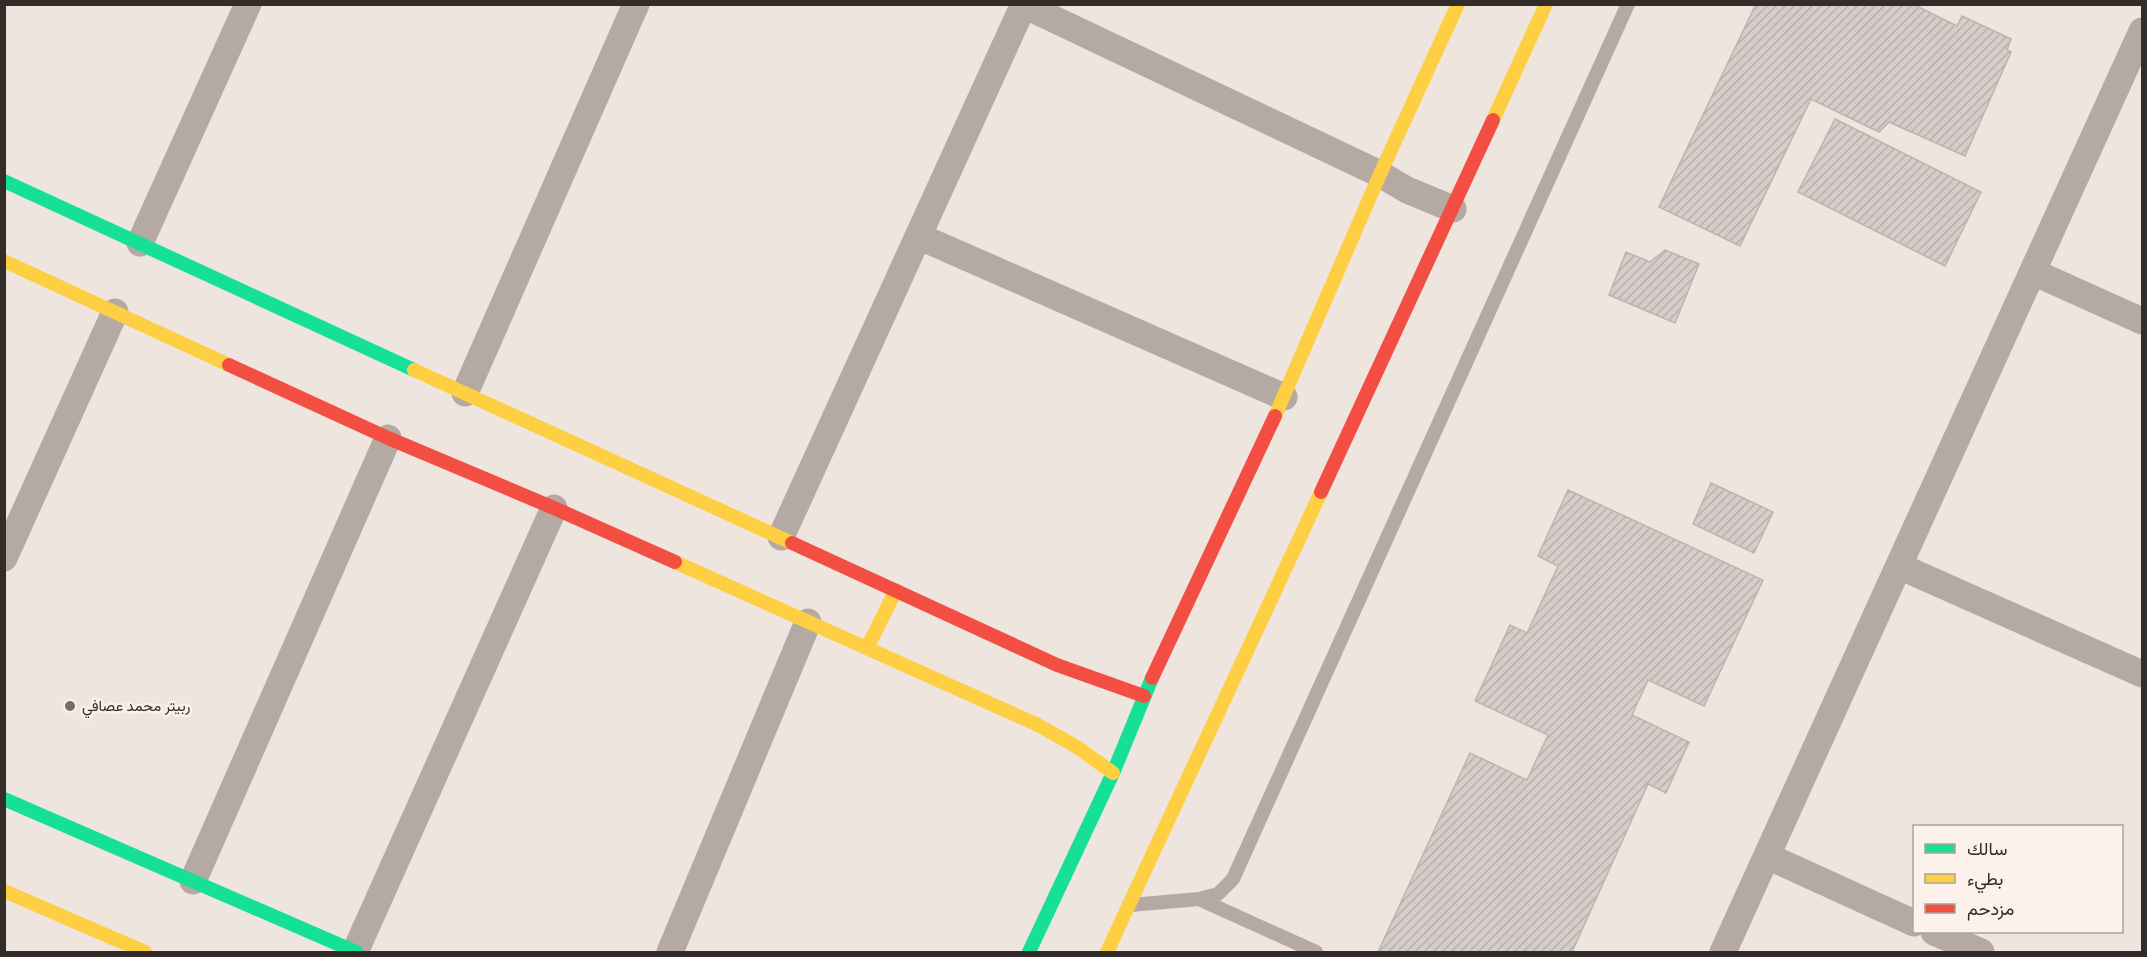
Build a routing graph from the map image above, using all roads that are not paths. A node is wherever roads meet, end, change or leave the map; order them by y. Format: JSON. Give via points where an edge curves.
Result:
{"nodes":[{"id":1,"x":248,"y":4,"type":"edge"},
{"id":2,"x":636,"y":4,"type":"edge"},
{"id":3,"x":1458,"y":4,"type":"edge"},
{"id":4,"x":1546,"y":4,"type":"edge"},
{"id":5,"x":1628,"y":4,"type":"edge"},
{"id":6,"x":1024,"y":5,"type":"edge"},
{"id":7,"x":2142,"y":31,"type":"edge"},
{"id":8,"x":1380,"y":174,"type":"junction"},
{"id":9,"x":4,"y":181,"type":"edge"},
{"id":10,"x":1453,"y":209,"type":"junction"},
{"id":11,"x":918,"y":237,"type":"junction"},
{"id":12,"x":140,"y":243,"type":"junction"},
{"id":13,"x":4,"y":261,"type":"edge"},
{"id":14,"x":2033,"y":272,"type":"junction"},
{"id":15,"x":115,"y":312,"type":"junction"},
{"id":16,"x":2142,"y":321,"type":"edge"},
{"id":17,"x":465,"y":393,"type":"junction"},
{"id":18,"x":1284,"y":397,"type":"junction"},
{"id":19,"x":388,"y":438,"type":"junction"},
{"id":20,"x":554,"y":508,"type":"junction"},
{"id":21,"x":781,"y":537,"type":"junction"},
{"id":22,"x":4,"y":558,"type":"edge"},
{"id":23,"x":1899,"y":566,"type":"junction"},
{"id":24,"x":896,"y":590,"type":"junction"},
{"id":25,"x":808,"y":622,"type":"junction"},
{"id":26,"x":867,"y":648,"type":"junction"},
{"id":27,"x":2142,"y":674,"type":"edge"},
{"id":28,"x":1144,"y":696,"type":"junction"},
{"id":29,"x":1113,"y":773,"type":"junction"},
{"id":30,"x":4,"y":799,"type":"edge"},
{"id":31,"x":1767,"y":856,"type":"junction"},
{"id":32,"x":193,"y":881,"type":"junction"},
{"id":33,"x":4,"y":891,"type":"edge"},
{"id":34,"x":1199,"y":899,"type":"junction"},
{"id":35,"x":1129,"y":906,"type":"junction"},
{"id":36,"x":1913,"y":923,"type":"edge"},
{"id":37,"x":1936,"y":933,"type":"edge"},
{"id":38,"x":145,"y":952,"type":"edge"},
{"id":39,"x":356,"y":952,"type":"edge"},
{"id":40,"x":670,"y":952,"type":"edge"},
{"id":41,"x":1029,"y":952,"type":"edge"},
{"id":42,"x":1107,"y":952,"type":"edge"},
{"id":43,"x":1316,"y":952,"type":"edge"},
{"id":44,"x":1723,"y":952,"type":"edge"},
{"id":45,"x":1981,"y":952,"type":"edge"}],
"edges":[{"from":1,"to":12,"type":"street"},
{"from":2,"to":17,"type":"street"},
{"from":3,"to":8,"type":"street"},
{"from":4,"to":10,"type":"street"},
{"from":5,"to":34,"type":"lane","via":[[1233,879],[1218,894]]},
{"from":6,"to":8,"type":"street"},
{"from":6,"to":11,"type":"street"},
{"from":7,"to":14,"type":"street"},
{"from":8,"to":10,"type":"street"},
{"from":8,"to":18,"type":"street"},
{"from":9,"to":12,"type":"street"},
{"from":10,"to":35,"type":"street"},
{"from":11,"to":18,"type":"street"},
{"from":11,"to":21,"type":"street"},
{"from":12,"to":17,"type":"street"},
{"from":13,"to":15,"type":"street"},
{"from":14,"to":16,"type":"street"},
{"from":14,"to":23,"type":"street"},
{"from":15,"to":19,"type":"street"},
{"from":15,"to":22,"type":"street"},
{"from":17,"to":21,"type":"street"},
{"from":18,"to":28,"type":"street"},
{"from":19,"to":20,"type":"street"},
{"from":19,"to":32,"type":"street"},
{"from":20,"to":25,"type":"street"},
{"from":20,"to":39,"type":"street"},
{"from":21,"to":24,"type":"street"},
{"from":23,"to":27,"type":"street"},
{"from":23,"to":31,"type":"street"},
{"from":24,"to":26,"type":"street"},
{"from":24,"to":28,"type":"street","via":[[1057,665]]},
{"from":25,"to":26,"type":"street"},
{"from":25,"to":40,"type":"street"},
{"from":26,"to":29,"type":"street","via":[[1056,734]]},
{"from":28,"to":29,"type":"street"},
{"from":29,"to":41,"type":"street"},
{"from":30,"to":32,"type":"street"},
{"from":31,"to":36,"type":"street"},
{"from":31,"to":44,"type":"street"},
{"from":32,"to":39,"type":"street"},
{"from":33,"to":38,"type":"street"},
{"from":34,"to":35,"type":"lane"},
{"from":34,"to":43,"type":"lane"},
{"from":35,"to":42,"type":"street"},
{"from":37,"to":45,"type":"street"}]}
